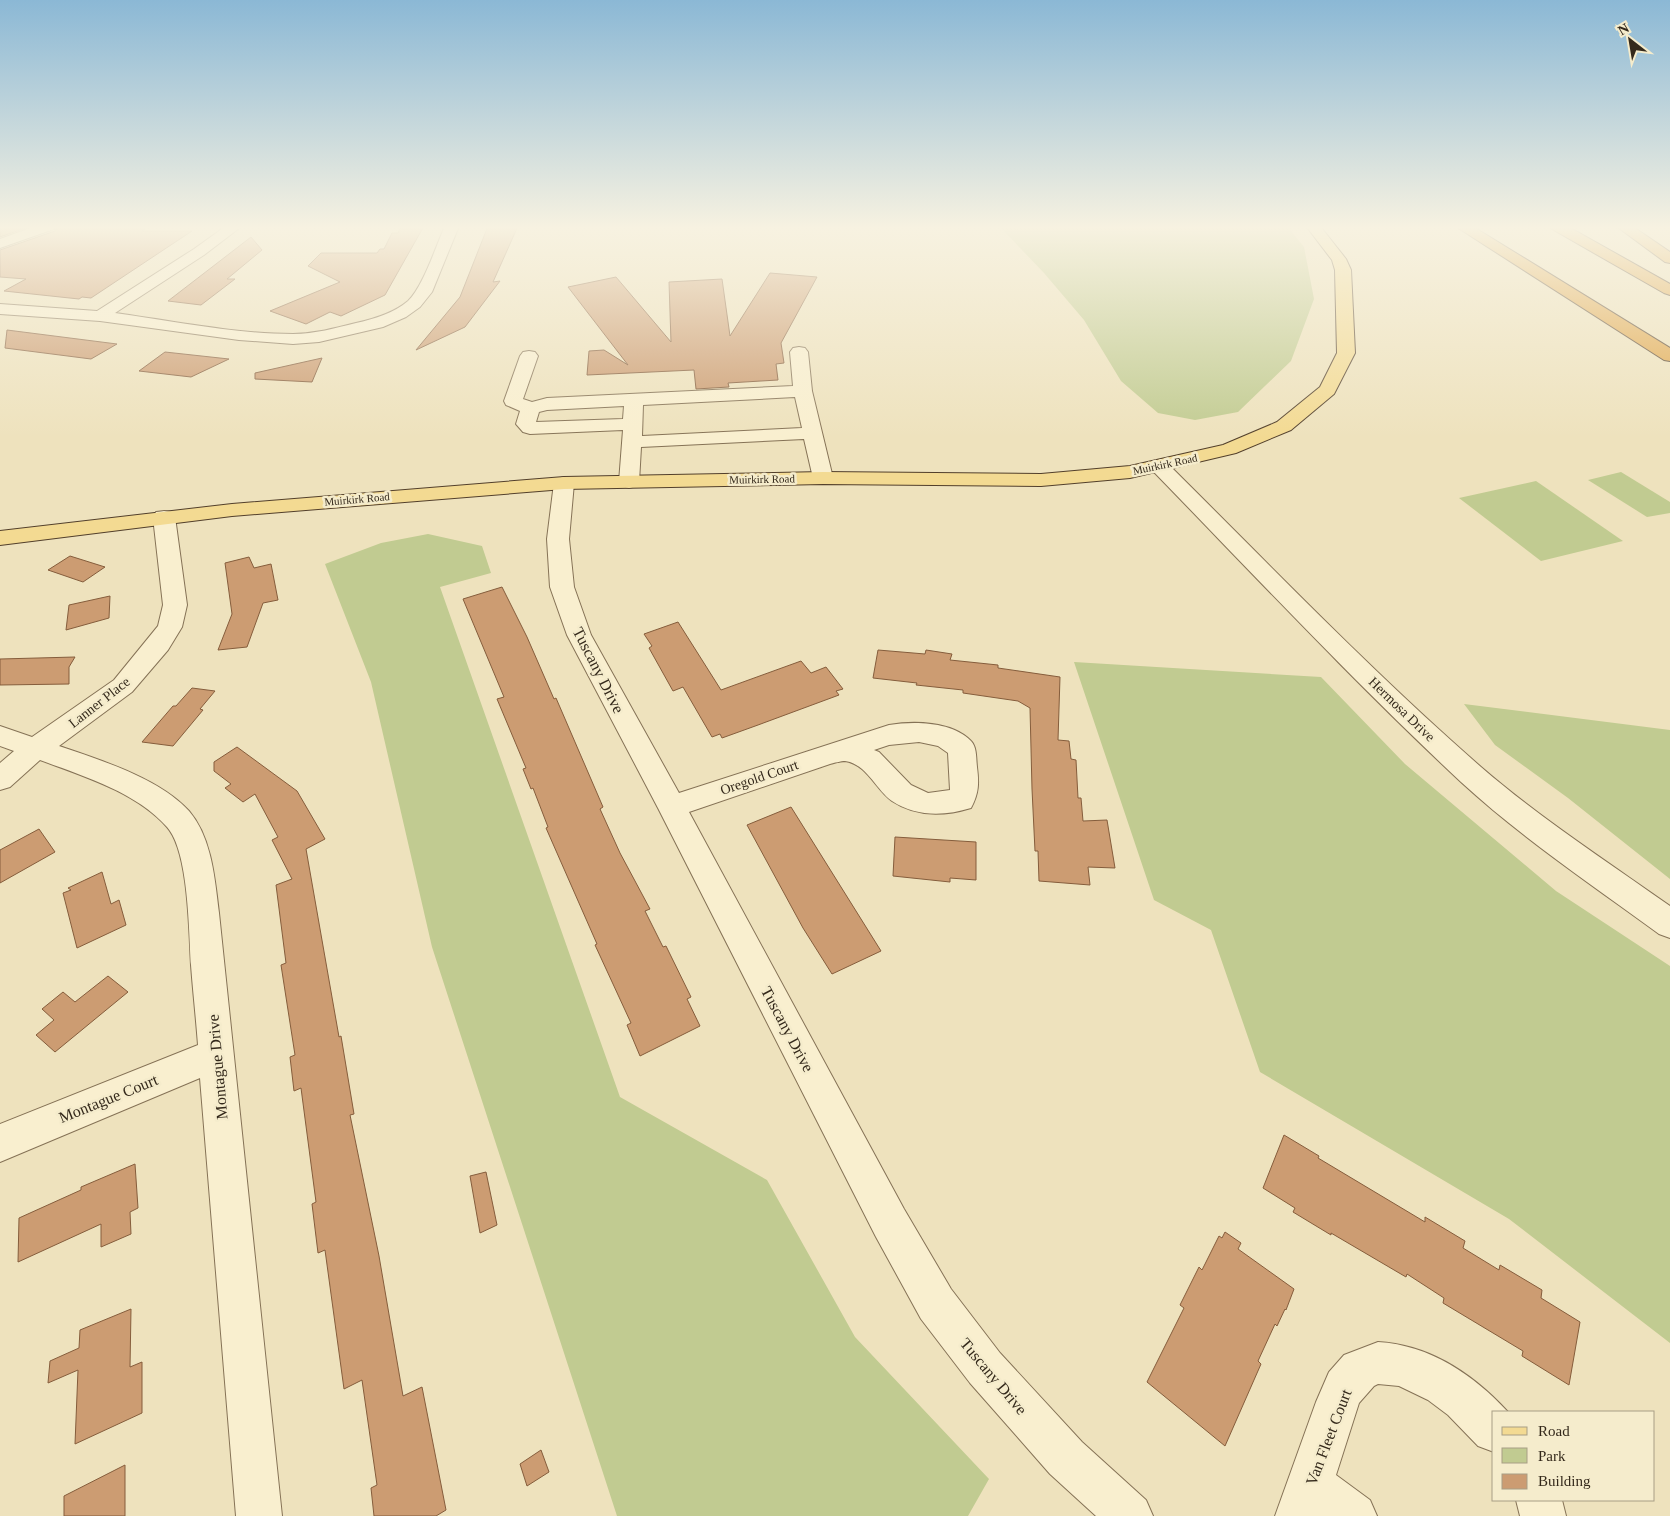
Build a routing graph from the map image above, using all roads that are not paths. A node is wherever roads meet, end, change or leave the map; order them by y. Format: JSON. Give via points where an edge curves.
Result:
{"nodes":[{"id":1,"x":130,"y":297,"type":"edge"},
{"id":2,"x":420,"y":297,"type":"edge"},
{"id":3,"x":1344,"y":297,"type":"edge"},
{"id":4,"x":1573,"y":297,"type":"edge"},
{"id":5,"x":0,"y":309,"type":"edge"},
{"id":6,"x":100,"y":316,"type":"junction"},
{"id":7,"x":799,"y":352,"type":"dead end"},
{"id":8,"x":529,"y":356,"type":"dead end"},
{"id":9,"x":1670,"y":356,"type":"edge"},
{"id":10,"x":803,"y":392,"type":"junction"},
{"id":11,"x":634,"y":400,"type":"junction"},
{"id":12,"x":530,"y":408,"type":"junction"},
{"id":13,"x":632,"y":433,"type":"junction"},
{"id":14,"x":813,"y":433,"type":"junction"},
{"id":15,"x":1159,"y":466,"type":"junction"},
{"id":16,"x":823,"y":478,"type":"junction"},
{"id":17,"x":629,"y":482,"type":"junction"},
{"id":18,"x":564,"y":483,"type":"junction"},
{"id":19,"x":164,"y":517,"type":"junction"},
{"id":20,"x":0,"y":538,"type":"edge"},
{"id":21,"x":0,"y":736,"type":"edge"},
{"id":22,"x":35,"y":749,"type":"junction"},
{"id":23,"x":846,"y":751,"type":"dead end"},
{"id":24,"x":0,"y":779,"type":"edge"},
{"id":25,"x":672,"y":807,"type":"junction"},
{"id":26,"x":1670,"y":924,"type":"edge"},
{"id":27,"x":217,"y":1054,"type":"junction"},
{"id":28,"x":0,"y":1143,"type":"edge"},
{"id":29,"x":1492,"y":1427,"type":"edge"},
{"id":30,"x":1304,"y":1500,"type":"edge"},
{"id":31,"x":1539,"y":1501,"type":"edge"},
{"id":32,"x":259,"y":1516,"type":"edge"},
{"id":33,"x":1130,"y":1516,"type":"edge"},
{"id":34,"x":1354,"y":1516,"type":"edge"},
{"id":35,"x":1543,"y":1516,"type":"edge"}],
"edges":[{"from":1,"to":6,"type":"street"},
{"from":2,"to":6,"type":"street","via":[[400,314],[378,324],[319,337],[293,339]]},
{"from":3,"to":15,"type":"main road","name":"Muirkirk Road","via":[[1346,353],[1328,390],[1284,426],[1228,449]]},
{"from":4,"to":9,"type":"highway"},
{"from":5,"to":6,"type":"street"},
{"from":7,"to":10,"type":"street"},
{"from":8,"to":12,"type":"street","via":[[514,402]]},
{"from":10,"to":11,"type":"street"},
{"from":10,"to":14,"type":"street"},
{"from":11,"to":12,"type":"street","via":[[547,404]]},
{"from":11,"to":13,"type":"street"},
{"from":12,"to":13,"type":"street","via":[[526,424],[530,428]]},
{"from":13,"to":14,"type":"street"},
{"from":13,"to":17,"type":"street"},
{"from":14,"to":16,"type":"street"},
{"from":15,"to":16,"type":"main road","name":"Muirkirk Road","via":[[1109,475],[1041,480]]},
{"from":15,"to":26,"type":"street","name":"Hermosa Drive","via":[[1359,668],[1472,775],[1541,831]]},
{"from":16,"to":17,"type":"main road","name":"Muirkirk Road"},
{"from":17,"to":18,"type":"main road","name":"Muirkirk Road"},
{"from":18,"to":19,"type":"main road","name":"Muirkirk Road"},
{"from":18,"to":25,"type":"street","name":"Tuscany Drive","via":[[558,539],[562,588],[579,635]]},
{"from":19,"to":20,"type":"main road","name":"Muirkirk Road"},
{"from":19,"to":22,"type":"street","name":"Lanner Place","via":[[175,605],[170,626],[145,663],[123,686]]},
{"from":21,"to":22,"type":"street","name":"Montague Drive"},
{"from":22,"to":24,"type":"street","name":"Lanner Place"},
{"from":22,"to":27,"type":"street","name":"Montague Drive","via":[[126,784],[160,803],[180,820],[192,845],[200,887]]},
{"from":23,"to":25,"type":"street","name":"Oregold Court","via":[[828,754]]},
{"from":25,"to":33,"type":"street","name":"Tuscany Drive","via":[[885,1215],[936,1304],[985,1368],[1066,1458]]},
{"from":27,"to":28,"type":"street","name":"Montague Court"},
{"from":27,"to":32,"type":"street","name":"Montague Drive"},
{"from":29,"to":30,"type":"street","name":"Van Fleet Court","via":[[1484,1417],[1422,1371],[1380,1362],[1361,1368],[1344,1387]]},
{"from":30,"to":34,"type":"street"},
{"from":31,"to":35,"type":"street"}]}
